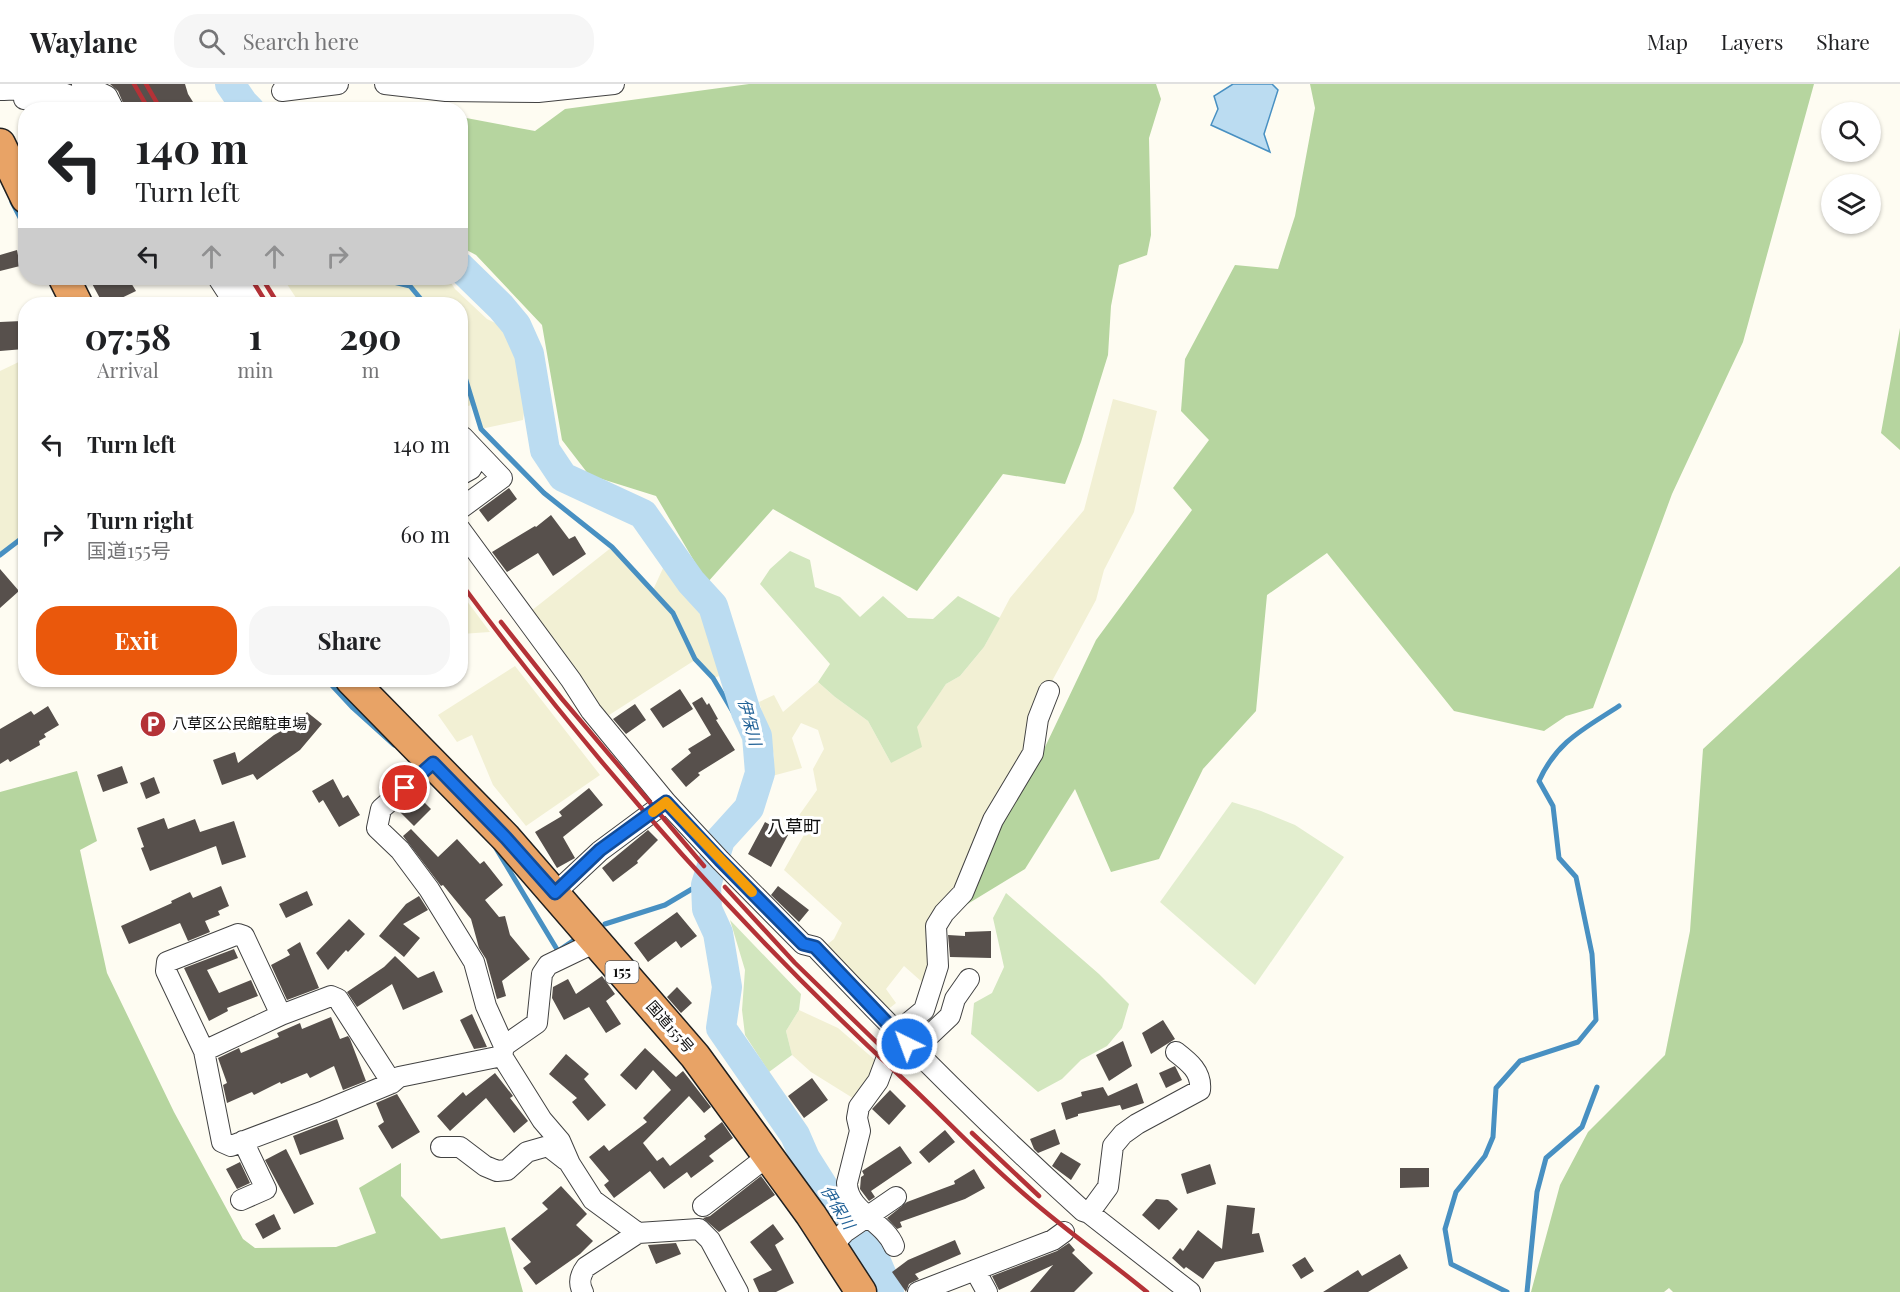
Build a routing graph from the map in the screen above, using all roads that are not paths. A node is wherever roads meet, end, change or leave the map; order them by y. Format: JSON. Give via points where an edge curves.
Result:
{"nodes":[{"id":1,"x":82,"y":84,"type":"edge"},
{"id":2,"x":338,"y":84,"type":"edge"},
{"id":3,"x":385,"y":84,"type":"edge"},
{"id":4,"x":614,"y":84,"type":"edge"},
{"id":5,"x":0,"y":90,"type":"edge"},
{"id":6,"x":282,"y":91,"type":"dead end"},
{"id":7,"x":0,"y":94,"type":"edge"},
{"id":8,"x":38,"y":102,"type":"edge"},
{"id":9,"x":84,"y":102,"type":"edge"},
{"id":10,"x":110,"y":102,"type":"edge"},
{"id":11,"x":0,"y":144,"type":"edge"},
{"id":12,"x":18,"y":181,"type":"edge"},
{"id":13,"x":468,"y":442,"type":"edge"},
{"id":14,"x":479,"y":454,"type":"junction"},
{"id":15,"x":495,"y":469,"type":"junction"},
{"id":16,"x":468,"y":470,"type":"edge"},
{"id":17,"x":468,"y":489,"type":"edge"},
{"id":18,"x":468,"y":503,"type":"edge"},
{"id":19,"x":468,"y":540,"type":"edge"},
{"id":20,"x":357,"y":687,"type":"edge"},
{"id":21,"x":1049,"y":692,"type":"dead end"},
{"id":22,"x":425,"y":770,"type":"junction"},
{"id":23,"x":666,"y":802,"type":"junction"},
{"id":24,"x":555,"y":893,"type":"junction"},
{"id":25,"x":596,"y":942,"type":"junction"},
{"id":26,"x":969,"y":979,"type":"dead end"},
{"id":27,"x":281,"y":1015,"type":"junction"},
{"id":28,"x":896,"y":1033,"type":"junction"},
{"id":29,"x":914,"y":1050,"type":"junction"},
{"id":30,"x":204,"y":1051,"type":"junction"},
{"id":31,"x":503,"y":1051,"type":"junction"},
{"id":32,"x":1176,"y":1052,"type":"dead end"},
{"id":33,"x":392,"y":1083,"type":"junction"},
{"id":34,"x":243,"y":1141,"type":"junction"},
{"id":35,"x":441,"y":1147,"type":"dead end"},
{"id":36,"x":768,"y":1156,"type":"junction"},
{"id":37,"x":570,"y":1164,"type":"junction"},
{"id":38,"x":896,"y":1197,"type":"dead end"},
{"id":39,"x":241,"y":1200,"type":"dead end"},
{"id":40,"x":703,"y":1206,"type":"dead end"},
{"id":41,"x":1089,"y":1213,"type":"junction"},
{"id":42,"x":850,"y":1230,"type":"junction"},
{"id":43,"x":1064,"y":1232,"type":"dead end"},
{"id":44,"x":638,"y":1233,"type":"junction"},
{"id":45,"x":894,"y":1245,"type":"dead end"},
{"id":46,"x":975,"y":1270,"type":"junction"},
{"id":47,"x":583,"y":1292,"type":"edge"},
{"id":48,"x":738,"y":1292,"type":"edge"},
{"id":49,"x":861,"y":1292,"type":"edge"},
{"id":50,"x":918,"y":1292,"type":"edge"},
{"id":51,"x":987,"y":1292,"type":"edge"},
{"id":52,"x":1190,"y":1292,"type":"edge"}],
"edges":[{"from":1,"to":10,"type":"street","via":[[107,96]]},
{"from":2,"to":6,"type":"street"},
{"from":3,"to":4,"type":"street","via":[[446,91],[538,92]]},
{"from":5,"to":9,"type":"street","via":[[61,91]]},
{"from":7,"to":8,"type":"street"},
{"from":11,"to":12,"type":"highway"},
{"from":13,"to":14,"type":"street"},
{"from":14,"to":15,"type":"street"},
{"from":14,"to":16,"type":"street"},
{"from":15,"to":17,"type":"street"},
{"from":15,"to":18,"type":"street","via":[[502,478]]},
{"from":19,"to":23,"type":"street","via":[[591,711]]},
{"from":20,"to":22,"type":"highway","name":"国道155号","number":"155"},
{"from":21,"to":28,"type":"street","via":[[1038,719],[1033,753],[993,820],[963,893],[936,926],[938,966],[924,1010]]},
{"from":22,"to":24,"type":"highway","name":"国道155号","number":"155","via":[[506,838]]},
{"from":22,"to":31,"type":"street","via":[[381,809],[376,828],[400,850],[429,889],[474,962]]},
{"from":23,"to":24,"type":"street","via":[[600,850]]},
{"from":23,"to":28,"type":"street","via":[[803,944],[815,947]]},
{"from":24,"to":25,"type":"highway","name":"国道155号","number":"155"},
{"from":25,"to":31,"type":"street","via":[[548,964],[542,974],[537,1023]]},
{"from":25,"to":36,"type":"highway","name":"国道155号","number":"155","via":[[695,1056]]},
{"from":26,"to":29,"type":"street","via":[[955,999],[950,1016]]},
{"from":27,"to":30,"type":"street"},
{"from":27,"to":30,"type":"street","via":[[244,936],[238,934],[167,962],[166,971]]},
{"from":27,"to":33,"type":"street","via":[[331,996],[338,999]]},
{"from":28,"to":29,"type":"street"},
{"from":28,"to":42,"type":"street","via":[[878,1081],[859,1107],[860,1131],[847,1183]]},
{"from":29,"to":41,"type":"street","via":[[1044,1176]]},
{"from":30,"to":34,"type":"street","via":[[222,1142],[231,1146]]},
{"from":31,"to":33,"type":"street","via":[[399,1077]]},
{"from":31,"to":37,"type":"street","via":[[542,1120],[560,1141]]},
{"from":32,"to":41,"type":"street","via":[[1192,1065],[1201,1081],[1200,1090],[1123,1134],[1113,1146],[1108,1187]]},
{"from":33,"to":34,"type":"street"},
{"from":34,"to":39,"type":"street","via":[[266,1189]]},
{"from":35,"to":37,"type":"street","via":[[460,1147],[497,1171],[507,1170],[527,1152],[548,1146]]},
{"from":36,"to":40,"type":"street"},
{"from":36,"to":42,"type":"highway","name":"国道155号","number":"155"},
{"from":37,"to":44,"type":"street","via":[[593,1200]]},
{"from":38,"to":42,"type":"street"},
{"from":41,"to":52,"type":"street"},
{"from":42,"to":45,"type":"street","via":[[886,1230]]},
{"from":42,"to":49,"type":"highway","name":"国道155号","number":"155"},
{"from":43,"to":46,"type":"street","via":[[1053,1240]]},
{"from":44,"to":47,"type":"street","via":[[586,1267],[580,1280]]},
{"from":44,"to":48,"type":"street","via":[[699,1229],[710,1240]]},
{"from":46,"to":50,"type":"street"},
{"from":46,"to":51,"type":"street"}]}
